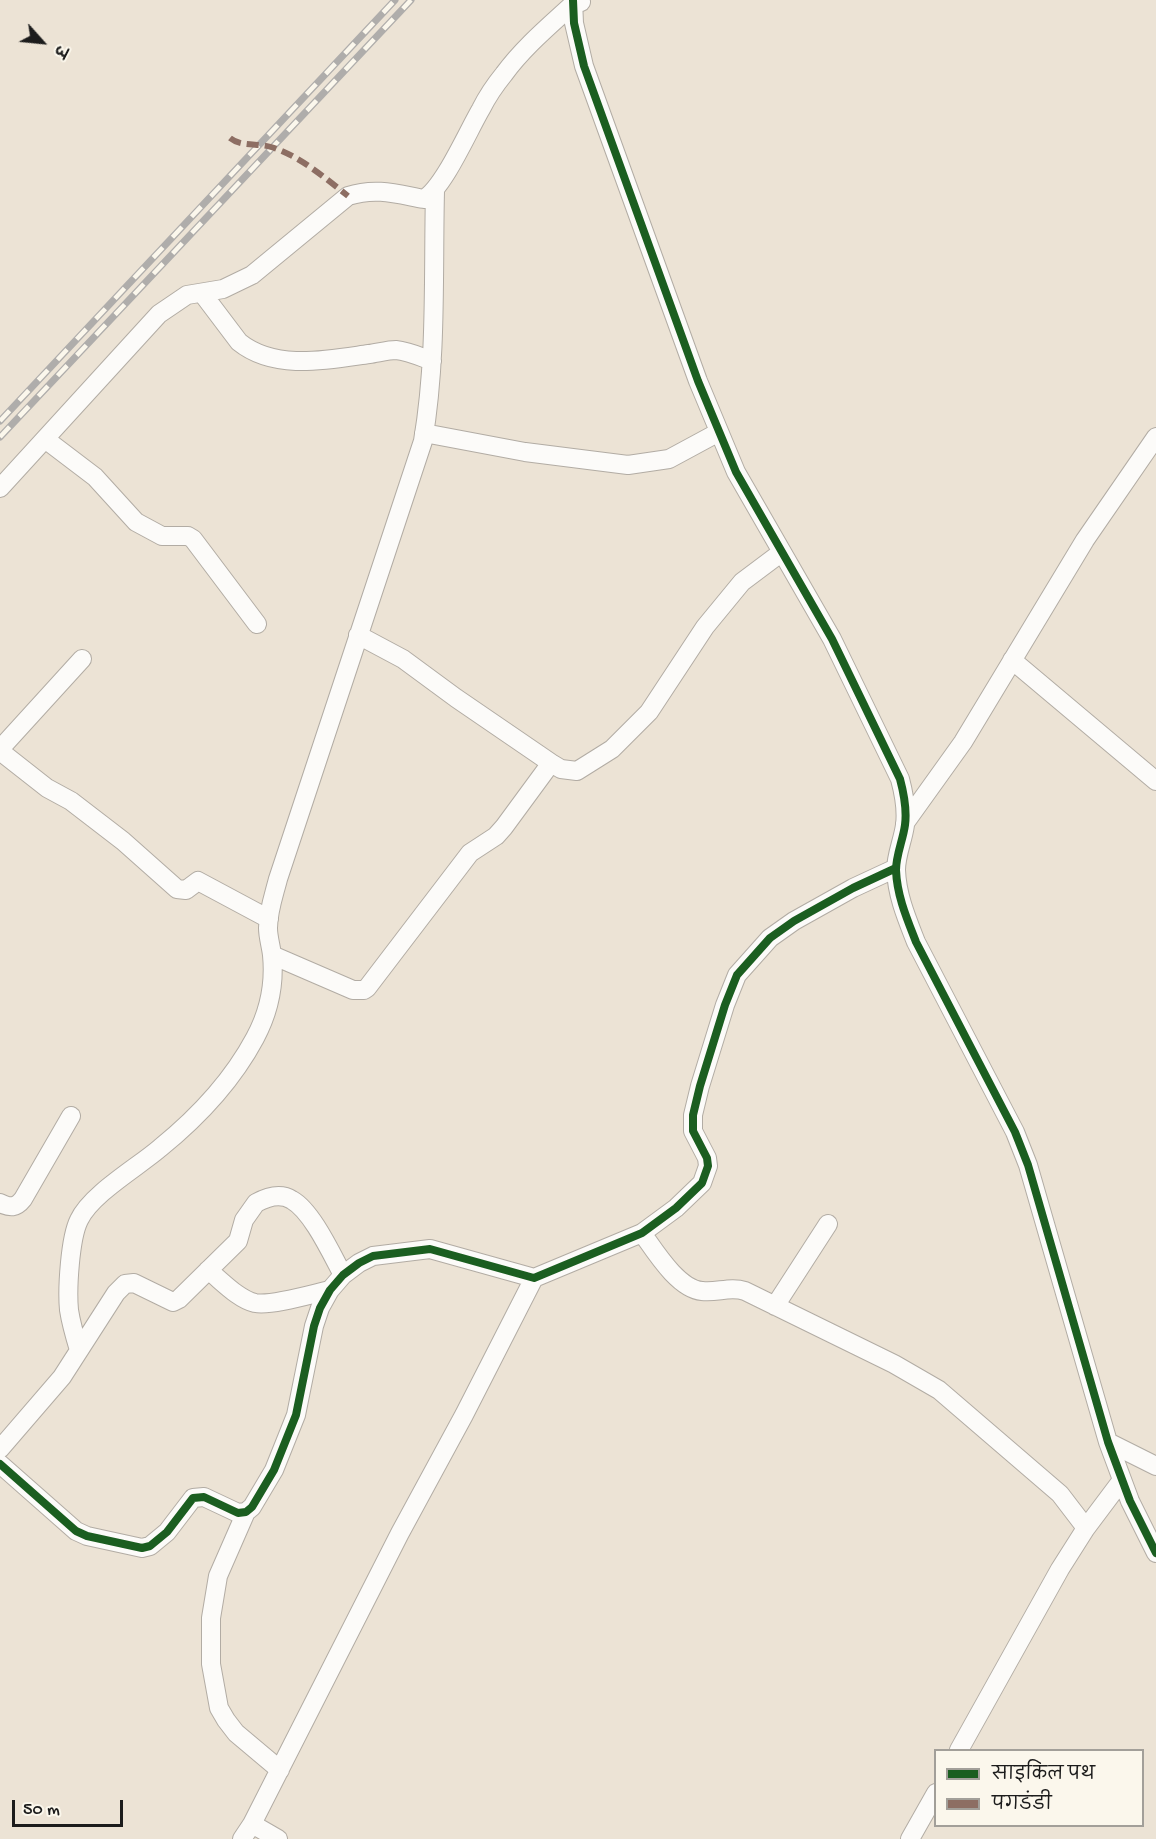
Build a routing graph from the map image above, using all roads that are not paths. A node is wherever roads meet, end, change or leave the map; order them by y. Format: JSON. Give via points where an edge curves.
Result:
{"nodes":[{"id":1,"x":577,"y":2,"type":"edge"},
{"id":2,"x":435,"y":191,"type":"junction"},
{"id":3,"x":202,"y":293,"type":"junction"},
{"id":4,"x":432,"y":361,"type":"junction"},
{"id":5,"x":719,"y":432,"type":"junction"},
{"id":6,"x":424,"y":433,"type":"junction"},
{"id":7,"x":1156,"y":437,"type":"edge"},
{"id":8,"x":45,"y":439,"type":"junction"},
{"id":9,"x":0,"y":488,"type":"edge"},
{"id":10,"x":782,"y":552,"type":"junction"},
{"id":11,"x":257,"y":624,"type":"dead end"},
{"id":12,"x":358,"y":634,"type":"junction"},
{"id":13,"x":82,"y":658,"type":"dead end"},
{"id":14,"x":1012,"y":660,"type":"junction"},
{"id":15,"x":0,"y":750,"type":"edge"},
{"id":16,"x":551,"y":763,"type":"junction"},
{"id":17,"x":1156,"y":781,"type":"edge"},
{"id":18,"x":905,"y":823,"type":"junction"},
{"id":19,"x":896,"y":868,"type":"junction"},
{"id":20,"x":269,"y":919,"type":"junction"},
{"id":21,"x":272,"y":955,"type":"junction"},
{"id":22,"x":71,"y":1116,"type":"dead end"},
{"id":23,"x":0,"y":1203,"type":"edge"},
{"id":24,"x":828,"y":1224,"type":"dead end"},
{"id":25,"x":642,"y":1233,"type":"junction"},
{"id":26,"x":208,"y":1270,"type":"junction"},
{"id":27,"x":343,"y":1275,"type":"junction"},
{"id":28,"x":534,"y":1278,"type":"junction"},
{"id":29,"x":330,"y":1290,"type":"junction"},
{"id":30,"x":775,"y":1306,"type":"junction"},
{"id":31,"x":79,"y":1350,"type":"junction"},
{"id":32,"x":1108,"y":1442,"type":"junction"},
{"id":33,"x":0,"y":1449,"type":"edge"},
{"id":34,"x":0,"y":1464,"type":"edge"},
{"id":35,"x":1156,"y":1466,"type":"edge"},
{"id":36,"x":1122,"y":1480,"type":"junction"},
{"id":37,"x":246,"y":1512,"type":"junction"},
{"id":38,"x":1086,"y":1528,"type":"junction"},
{"id":39,"x":1156,"y":1553,"type":"edge"},
{"id":40,"x":960,"y":1749,"type":"edge"},
{"id":41,"x":280,"y":1770,"type":"junction"},
{"id":42,"x":934,"y":1797,"type":"edge"},
{"id":43,"x":247,"y":1832,"type":"edge"},
{"id":44,"x":278,"y":1839,"type":"edge"},
{"id":45,"x":910,"y":1839,"type":"edge"}],
"edges":[{"from":1,"to":2,"type":"street","via":[[522,51],[503,75]]},
{"from":1,"to":5,"type":"street","via":[[578,50]]},
{"from":2,"to":3,"type":"street","via":[[424,199],[391,191],[348,196],[252,275],[223,289]]},
{"from":2,"to":4,"type":"street"},
{"from":3,"to":4,"type":"street","via":[[239,342],[261,355],[312,362],[397,350]]},
{"from":3,"to":8,"type":"street","via":[[187,295],[159,314]]},
{"from":4,"to":6,"type":"street"},
{"from":5,"to":6,"type":"street","via":[[669,459],[628,465],[525,453]]},
{"from":5,"to":10,"type":"street","via":[[736,472]]},
{"from":6,"to":12,"type":"street"},
{"from":7,"to":14,"type":"street","via":[[1085,540]]},
{"from":8,"to":9,"type":"street"},
{"from":8,"to":11,"type":"street","via":[[95,477],[136,522],[162,536],[193,539]]},
{"from":10,"to":16,"type":"street","via":[[742,582],[705,627],[649,712],[612,749],[577,771]]},
{"from":10,"to":18,"type":"street","via":[[832,639],[900,779]]},
{"from":12,"to":16,"type":"street","via":[[404,659]]},
{"from":12,"to":20,"type":"street","via":[[278,879]]},
{"from":13,"to":15,"type":"street"},
{"from":14,"to":17,"type":"street"},
{"from":14,"to":18,"type":"street","via":[[963,742]]},
{"from":15,"to":20,"type":"street","via":[[46,788],[71,801],[123,841],[177,889],[186,890],[198,881]]},
{"from":16,"to":21,"type":"street","via":[[500,831],[470,852],[367,988],[353,990]]},
{"from":18,"to":19,"type":"street"},
{"from":19,"to":25,"type":"street","via":[[794,921],[770,938],[737,975],[693,1115],[693,1131],[707,1158],[706,1174],[695,1191]]},
{"from":19,"to":32,"type":"street","via":[[903,910],[916,942],[1010,1122],[1028,1165]]},
{"from":20,"to":21,"type":"street"},
{"from":21,"to":31,"type":"street","via":[[273,989],[266,1016],[222,1087],[194,1118],[97,1198],[79,1218],[74,1233],[69,1294],[71,1323]]},
{"from":22,"to":23,"type":"street","via":[[18,1206]]},
{"from":24,"to":30,"type":"street"},
{"from":25,"to":28,"type":"street"},
{"from":25,"to":30,"type":"street","via":[[672,1272],[692,1289],[739,1289]]},
{"from":26,"to":27,"type":"street","via":[[238,1241],[244,1220],[256,1203],[279,1196],[291,1199],[301,1208]]},
{"from":26,"to":29,"type":"street","via":[[255,1303]]},
{"from":26,"to":31,"type":"street","via":[[173,1302],[134,1283],[125,1284]]},
{"from":27,"to":28,"type":"street","via":[[373,1256],[430,1249]]},
{"from":27,"to":29,"type":"street"},
{"from":28,"to":41,"type":"street"},
{"from":29,"to":37,"type":"street","via":[[314,1326],[296,1415],[274,1470]]},
{"from":30,"to":38,"type":"street","via":[[939,1390],[1060,1494]]},
{"from":31,"to":33,"type":"street","via":[[62,1377]]},
{"from":32,"to":35,"type":"street"},
{"from":32,"to":36,"type":"street"},
{"from":34,"to":37,"type":"street","via":[[76,1531],[142,1548],[157,1542],[193,1498],[204,1497],[237,1513]]},
{"from":36,"to":38,"type":"street"},
{"from":36,"to":39,"type":"street"},
{"from":37,"to":41,"type":"street","via":[[218,1576],[211,1618],[211,1664],[219,1708],[226,1720]]},
{"from":38,"to":40,"type":"street"},
{"from":41,"to":43,"type":"street"},
{"from":42,"to":45,"type":"street"},
{"from":43,"to":44,"type":"street"}]}
